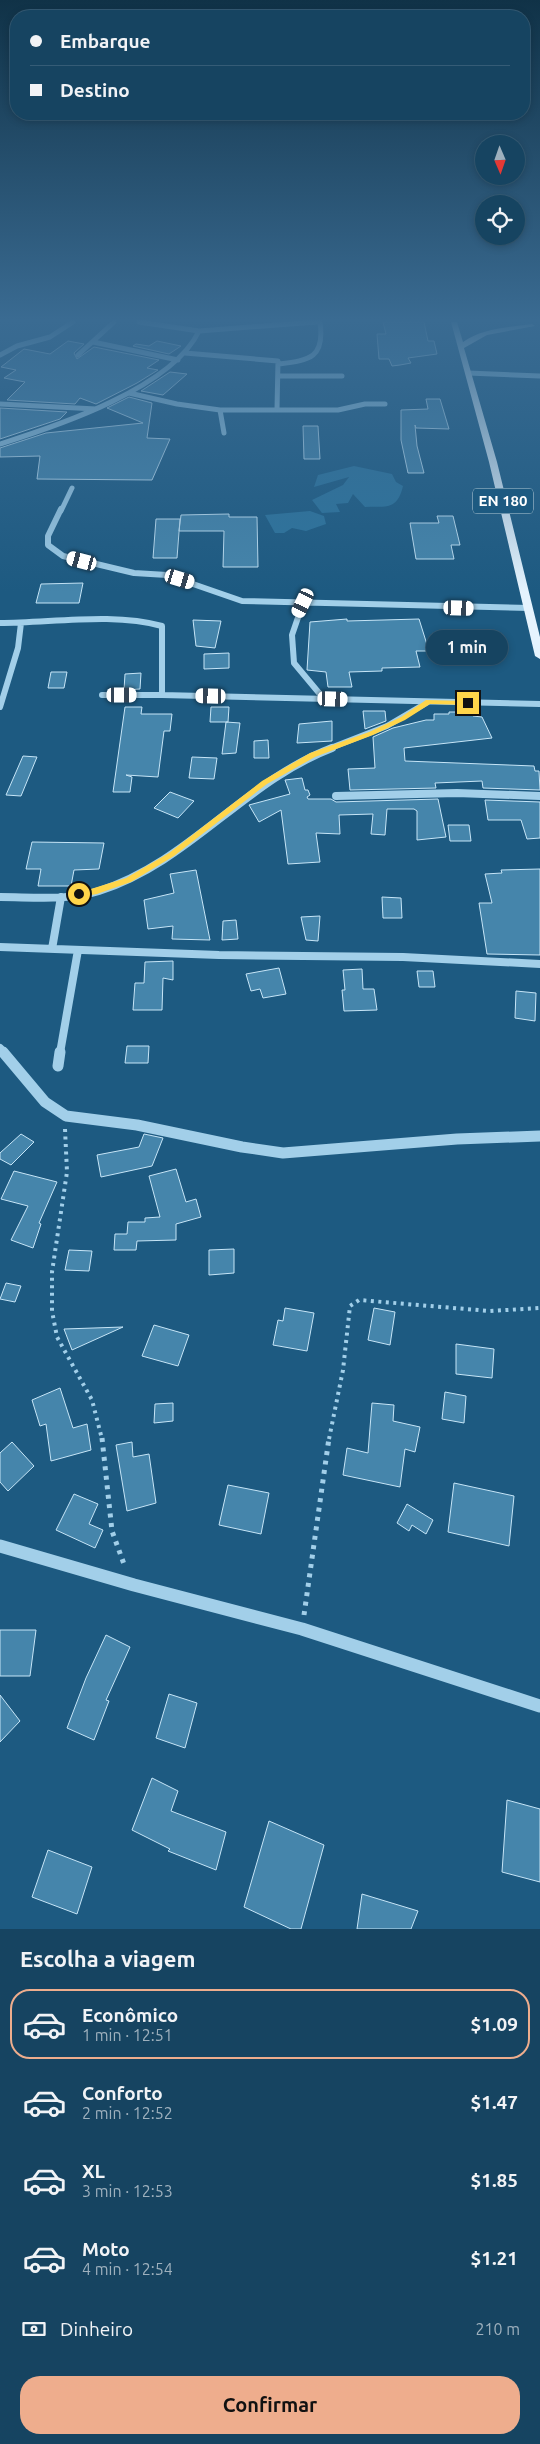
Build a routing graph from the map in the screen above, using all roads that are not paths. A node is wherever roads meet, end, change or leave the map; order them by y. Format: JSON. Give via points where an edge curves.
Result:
{"nodes":[{"id":1,"x":93,"y":412,"type":"edge"},
{"id":2,"x":220,"y":412,"type":"edge"},
{"id":3,"x":479,"y":412,"type":"edge"},
{"id":4,"x":224,"y":433,"type":"dead end"},
{"id":5,"x":0,"y":444,"type":"edge"},
{"id":6,"x":72,"y":488,"type":"dead end"},
{"id":7,"x":303,"y":603,"type":"junction"},
{"id":8,"x":529,"y":608,"type":"junction"},
{"id":9,"x":0,"y":623,"type":"edge"},
{"id":10,"x":21,"y":624,"type":"junction"},
{"id":11,"x":540,"y":656,"type":"edge"},
{"id":12,"x":102,"y":695,"type":"dead end"},
{"id":13,"x":162,"y":695,"type":"junction"},
{"id":14,"x":324,"y":699,"type":"junction"},
{"id":15,"x":428,"y":702,"type":"junction"},
{"id":16,"x":540,"y":704,"type":"edge"},
{"id":17,"x":0,"y":707,"type":"edge"},
{"id":18,"x":336,"y":796,"type":"dead end"},
{"id":19,"x":540,"y":796,"type":"edge"},
{"id":20,"x":0,"y":897,"type":"edge"},
{"id":21,"x":61,"y":897,"type":"junction"},
{"id":22,"x":0,"y":948,"type":"edge"},
{"id":23,"x":52,"y":949,"type":"junction"},
{"id":24,"x":78,"y":950,"type":"junction"},
{"id":25,"x":540,"y":964,"type":"edge"},
{"id":26,"x":0,"y":1048,"type":"edge"},
{"id":27,"x":58,"y":1066,"type":"dead end"},
{"id":28,"x":540,"y":1136,"type":"edge"},
{"id":29,"x":0,"y":1546,"type":"edge"},
{"id":30,"x":540,"y":1706,"type":"edge"}],
"edges":[{"from":1,"to":5,"type":"street"},
{"from":2,"to":4,"type":"street"},
{"from":3,"to":8,"type":"main road","number":"EN 180"},
{"from":6,"to":7,"type":"street","via":[[48,536],[48,545],[63,556],[134,573],[168,575],[242,601]]},
{"from":7,"to":8,"type":"street"},
{"from":7,"to":14,"type":"street","via":[[292,635],[294,664]]},
{"from":8,"to":11,"type":"main road","number":"EN 180"},
{"from":9,"to":10,"type":"street"},
{"from":10,"to":13,"type":"street","via":[[129,620],[162,626]]},
{"from":10,"to":17,"type":"street","via":[[18,648]]},
{"from":12,"to":13,"type":"street"},
{"from":13,"to":14,"type":"street"},
{"from":14,"to":15,"type":"street"},
{"from":15,"to":16,"type":"street"},
{"from":15,"to":21,"type":"street","via":[[403,719],[312,755],[289,768],[172,854],[128,880],[97,892]]},
{"from":18,"to":19,"type":"street","via":[[457,793]]},
{"from":20,"to":21,"type":"street"},
{"from":21,"to":23,"type":"street"},
{"from":22,"to":23,"type":"street"},
{"from":23,"to":24,"type":"street"},
{"from":24,"to":25,"type":"street","via":[[218,956],[393,956]]},
{"from":24,"to":27,"type":"street"},
{"from":26,"to":28,"type":"street","via":[[45,1102],[66,1116],[137,1125],[242,1147],[283,1153]]},
{"from":29,"to":30,"type":"street","via":[[134,1586],[302,1629]]}]}
